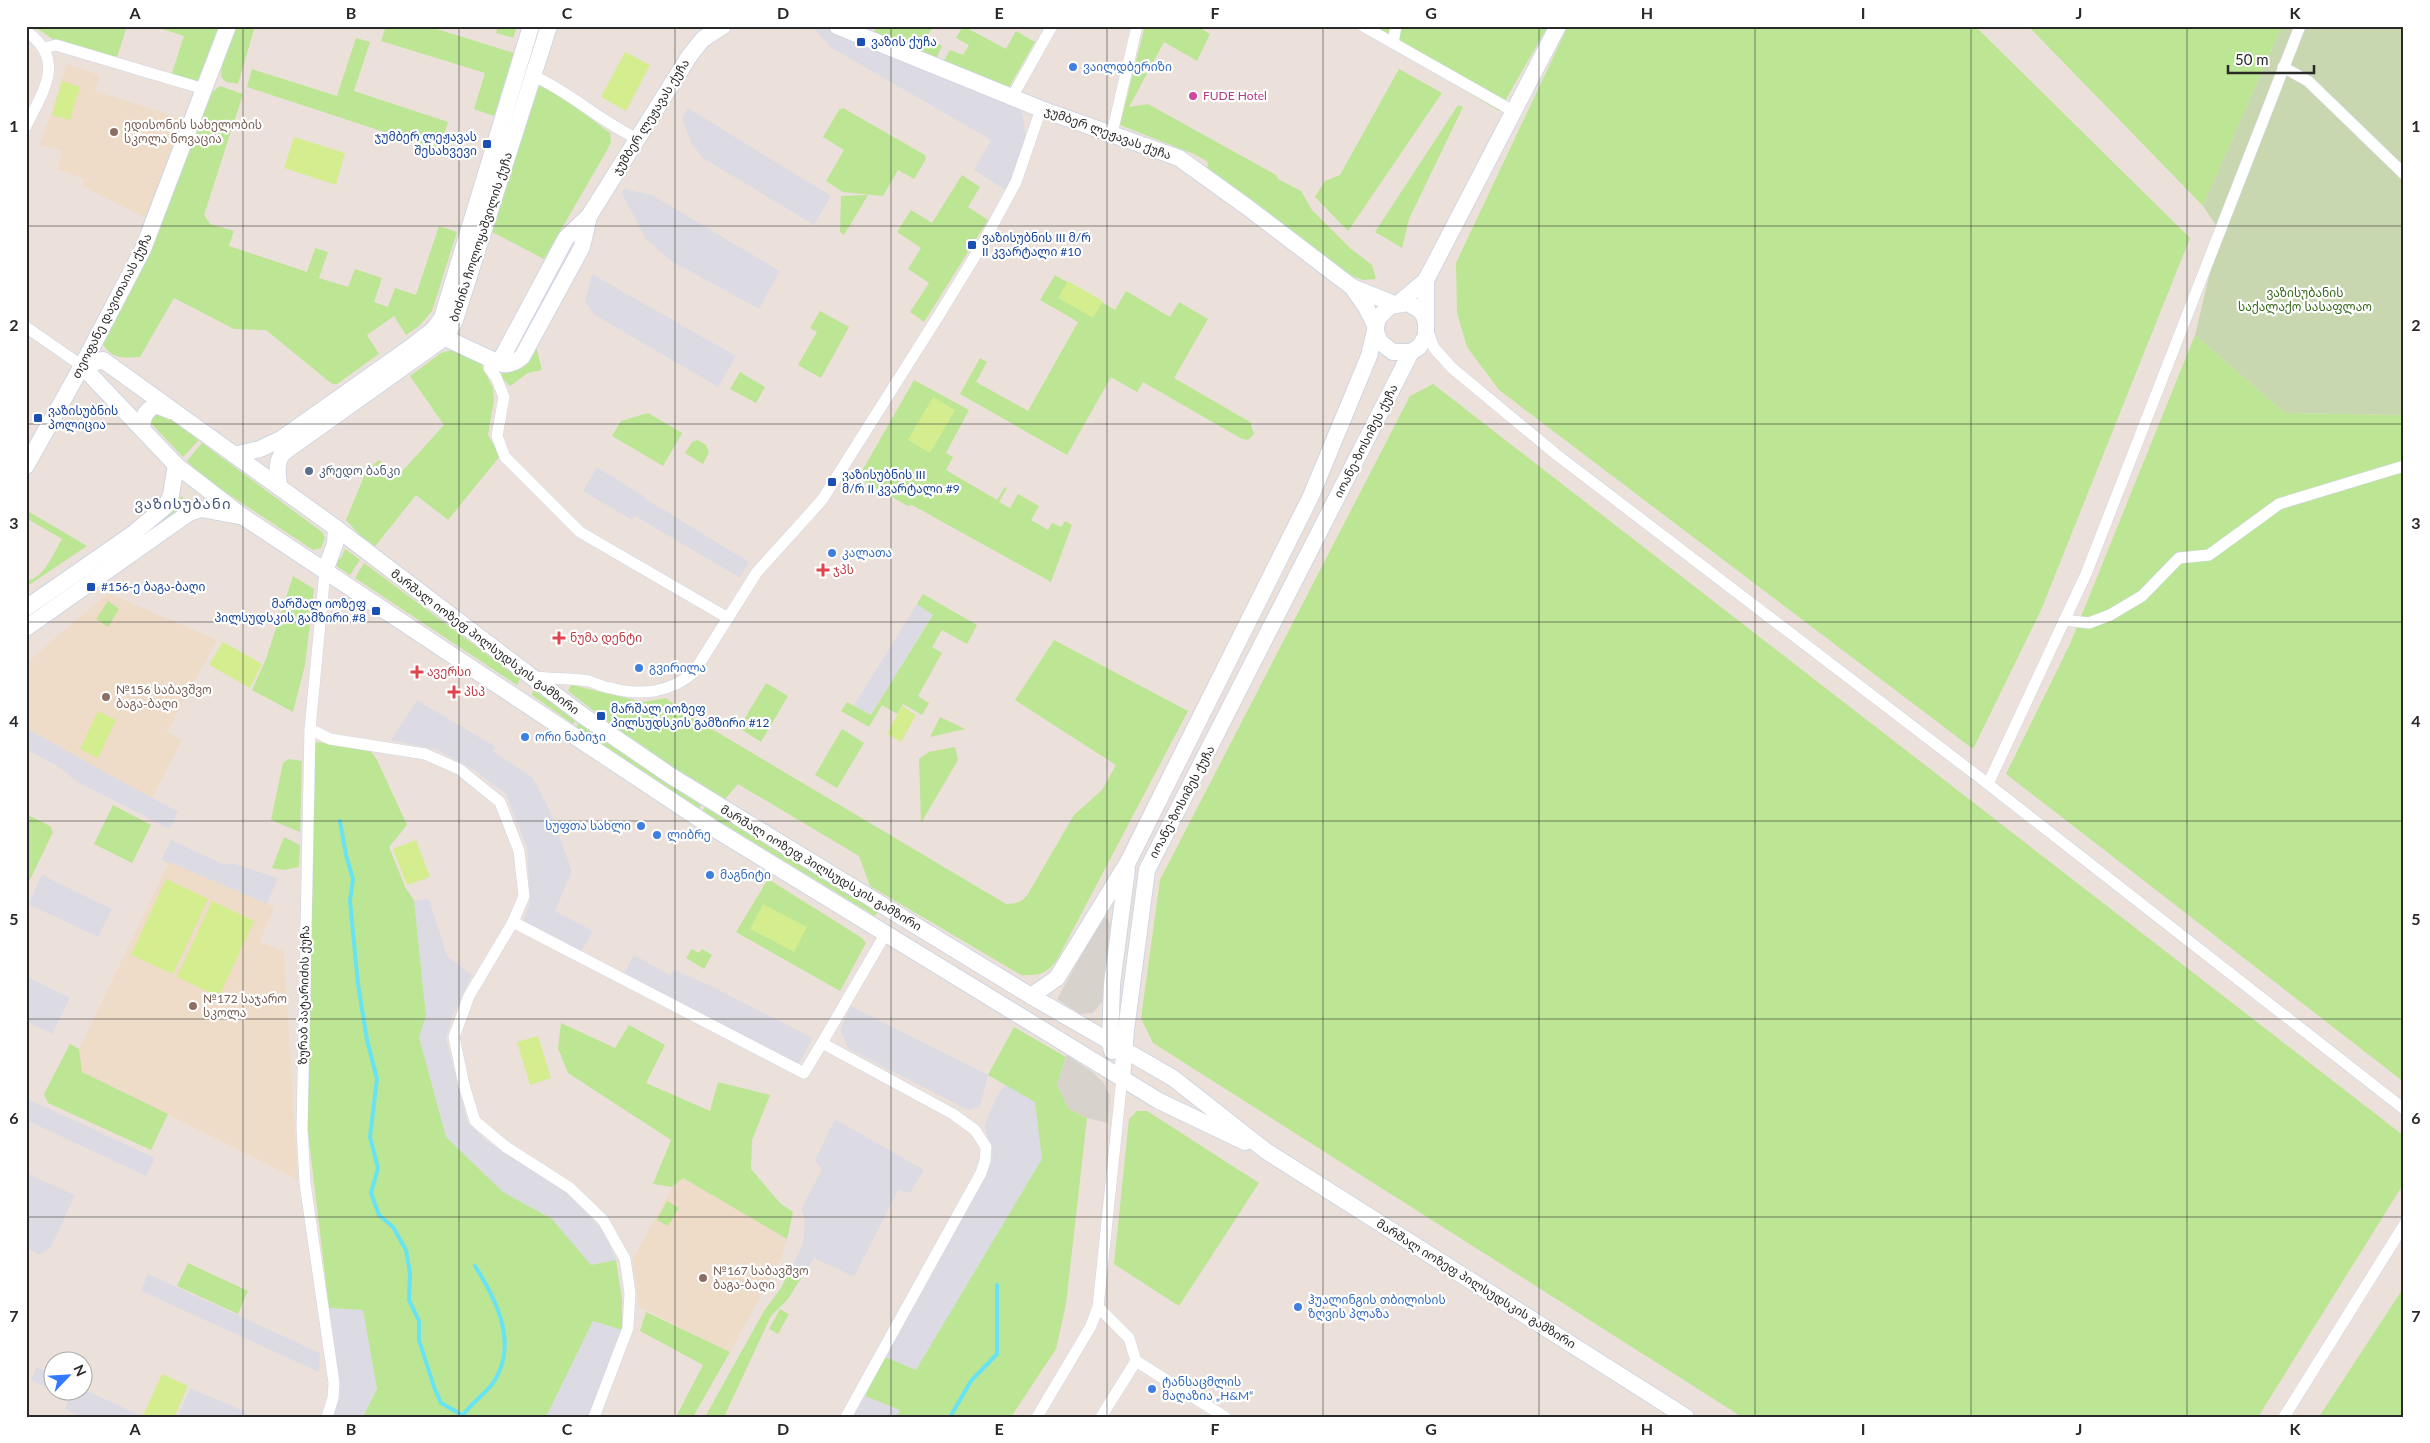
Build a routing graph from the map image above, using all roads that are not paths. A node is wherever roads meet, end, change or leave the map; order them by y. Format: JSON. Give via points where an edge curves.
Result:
{"nodes":[{"id":1,"x":228,"y":26,"type":"edge"},
{"id":2,"x":531,"y":26,"type":"edge"},
{"id":3,"x":549,"y":26,"type":"edge"},
{"id":4,"x":722,"y":26,"type":"edge"},
{"id":5,"x":836,"y":26,"type":"edge"},
{"id":6,"x":1052,"y":26,"type":"edge"},
{"id":7,"x":1137,"y":26,"type":"edge"},
{"id":8,"x":1363,"y":26,"type":"edge"},
{"id":9,"x":1396,"y":26,"type":"edge"},
{"id":10,"x":1558,"y":26,"type":"edge"},
{"id":11,"x":2300,"y":26,"type":"edge"},
{"id":12,"x":26,"y":31,"type":"edge"},
{"id":13,"x":1393,"y":43,"type":"junction"},
{"id":14,"x":44,"y":48,"type":"junction"},
{"id":15,"x":2283,"y":67,"type":"junction"},
{"id":16,"x":532,"y":81,"type":"junction"},
{"id":17,"x":514,"y":83,"type":"junction"},
{"id":18,"x":204,"y":89,"type":"junction"},
{"id":19,"x":1012,"y":97,"type":"junction"},
{"id":20,"x":1041,"y":109,"type":"junction"},
{"id":21,"x":1513,"y":111,"type":"junction"},
{"id":22,"x":26,"y":126,"type":"edge"},
{"id":23,"x":1112,"y":133,"type":"junction"},
{"id":24,"x":636,"y":138,"type":"junction"},
{"id":25,"x":500,"y":155,"type":"junction"},
{"id":26,"x":2404,"y":174,"type":"edge"},
{"id":27,"x":1426,"y":280,"type":"junction"},
{"id":28,"x":1352,"y":287,"type":"junction"},
{"id":29,"x":1396,"y":303,"type":"junction"},
{"id":30,"x":1426,"y":326,"type":"junction"},
{"id":31,"x":26,"y":327,"type":"edge"},
{"id":32,"x":1376,"y":329,"type":"junction"},
{"id":33,"x":439,"y":334,"type":"junction"},
{"id":34,"x":1413,"y":351,"type":"junction"},
{"id":35,"x":495,"y":362,"type":"junction"},
{"id":36,"x":82,"y":366,"type":"junction"},
{"id":37,"x":1452,"y":368,"type":"junction"},
{"id":38,"x":175,"y":412,"type":"junction"},
{"id":39,"x":142,"y":428,"type":"junction"},
{"id":40,"x":234,"y":455,"type":"junction"},
{"id":41,"x":176,"y":465,"type":"junction"},
{"id":42,"x":26,"y":466,"type":"edge"},
{"id":43,"x":2404,"y":466,"type":"edge"},
{"id":44,"x":279,"y":487,"type":"junction"},
{"id":45,"x":242,"y":516,"type":"junction"},
{"id":46,"x":336,"y":528,"type":"junction"},
{"id":47,"x":326,"y":571,"type":"junction"},
{"id":48,"x":26,"y":608,"type":"edge"},
{"id":49,"x":728,"y":618,"type":"junction"},
{"id":50,"x":2064,"y":620,"type":"junction"},
{"id":51,"x":26,"y":628,"type":"edge"},
{"id":52,"x":535,"y":677,"type":"junction"},
{"id":53,"x":518,"y":699,"type":"junction"},
{"id":54,"x":310,"y":729,"type":"junction"},
{"id":55,"x":1988,"y":784,"type":"junction"},
{"id":56,"x":1131,"y":855,"type":"junction"},
{"id":57,"x":1153,"y":858,"type":"junction"},
{"id":58,"x":898,"y":915,"type":"junction"},
{"id":59,"x":513,"y":922,"type":"junction"},
{"id":60,"x":886,"y":933,"type":"junction"},
{"id":61,"x":1031,"y":996,"type":"junction"},
{"id":62,"x":822,"y":1042,"type":"junction"},
{"id":63,"x":1110,"y":1043,"type":"junction"},
{"id":64,"x":1124,"y":1051,"type":"junction"},
{"id":65,"x":1122,"y":1078,"type":"junction"},
{"id":66,"x":2404,"y":1109,"type":"edge"},
{"id":67,"x":1266,"y":1151,"type":"junction"},
{"id":68,"x":2404,"y":1225,"type":"edge"},
{"id":69,"x":1098,"y":1307,"type":"junction"},
{"id":70,"x":1136,"y":1361,"type":"junction"},
{"id":71,"x":327,"y":1417,"type":"edge"},
{"id":72,"x":594,"y":1417,"type":"edge"},
{"id":73,"x":846,"y":1417,"type":"edge"},
{"id":74,"x":1037,"y":1417,"type":"edge"},
{"id":75,"x":1101,"y":1417,"type":"edge"},
{"id":76,"x":1225,"y":1417,"type":"edge"},
{"id":77,"x":1686,"y":1417,"type":"edge"},
{"id":78,"x":2284,"y":1417,"type":"edge"}],
"edges":[{"from":1,"to":18,"type":"main road","name":"თეოფანე დავითაიას ქუჩა"},
{"from":2,"to":17,"type":"main road","name":"ბიძინა ჩოლოყაშვილის ქუჩა"},
{"from":3,"to":16,"type":"main road","name":"ბიძინა ჩოლოყაშვილის ქუჩა"},
{"from":4,"to":24,"type":"main road","name":"ჯუმბერ ლეჟავას ქუჩა","via":[[690,55]]},
{"from":5,"to":19,"type":"main road","name":"ჯუმბერ ლეჟავას ქუჩა"},
{"from":6,"to":19,"type":"street"},
{"from":7,"to":23,"type":"street"},
{"from":8,"to":13,"type":"street"},
{"from":9,"to":13,"type":"street"},
{"from":10,"to":21,"type":"main road"},
{"from":11,"to":15,"type":"street"},
{"from":12,"to":14,"type":"street"},
{"from":13,"to":21,"type":"street"},
{"from":14,"to":18,"type":"street","via":[[56,45]]},
{"from":14,"to":22,"type":"street","via":[[49,61],[49,76]]},
{"from":15,"to":26,"type":"street","via":[[2308,81]]},
{"from":15,"to":50,"type":"street","via":[[2086,574]]},
{"from":16,"to":17,"type":"street"},
{"from":16,"to":24,"type":"street","via":[[550,83],[616,129]]},
{"from":16,"to":25,"type":"main road","name":"ბიძინა ჩოლოყაშვილის ქუჩა"},
{"from":17,"to":25,"type":"main road","name":"ბიძინა ჩოლოყაშვილის ქუჩა"},
{"from":18,"to":36,"type":"main road","name":"თეოფანე დავითაიას ქუჩა","via":[[143,250]]},
{"from":19,"to":20,"type":"main road","name":"ჯუმბერ ლეჟავას ქუჩა"},
{"from":20,"to":23,"type":"main road","name":"ჯუმბერ ლეჟავას ქუჩა"},
{"from":20,"to":49,"type":"street","via":[[1016,182],[940,315],[822,500],[757,572]]},
{"from":21,"to":27,"type":"main road"},
{"from":23,"to":28,"type":"main road","name":"ჯუმბერ ლეჟავას ქუჩა","via":[[1179,158]]},
{"from":24,"to":35,"type":"main road","name":"ჯუმბერ ლეჟავას ქუჩა","via":[[589,216],[566,238]]},
{"from":25,"to":33,"type":"main road","name":"ბიძინა ჩოლოყაშვილის ქუჩა","via":[[477,225],[455,320]]},
{"from":27,"to":29,"type":"main road"},
{"from":27,"to":30,"type":"main road"},
{"from":28,"to":29,"type":"main road","name":"ჯუმბერ ლეჟავას ქუჩა"},
{"from":28,"to":32,"type":"main road","name":"ჯუმბერ ლეჟავას ქუჩა"},
{"from":29,"to":30,"type":"main road","via":[[1420,310]]},
{"from":29,"to":32,"type":"main road","via":[[1383,311]]},
{"from":30,"to":34,"type":"main road","via":[[1423,342]]},
{"from":30,"to":37,"type":"street","via":[[1434,348]]},
{"from":31,"to":36,"type":"street"},
{"from":32,"to":34,"type":"main road","via":[[1380,342],[1393,352]]},
{"from":32,"to":56,"type":"main road","name":"იოანე-ზოსიმეს ქუჩა","via":[[1359,383],[1310,496]]},
{"from":33,"to":35,"type":"main road"},
{"from":33,"to":40,"type":"main road","name":"ბიძინა ჩოლოყაშვილის ქუჩა","via":[[281,439],[269,446]]},
{"from":33,"to":44,"type":"main road","name":"ბიძინა ჩოლოყაშვილის ქუჩა","via":[[283,453],[277,466]]},
{"from":34,"to":37,"type":"street","via":[[1440,360]]},
{"from":34,"to":57,"type":"main road","name":"იოანე-ზოსიმეს ქუჩა"},
{"from":35,"to":49,"type":"street","via":[[489,368],[504,397],[497,436],[505,456],[580,532]]},
{"from":36,"to":38,"type":"main road","name":"მარშალ იოზეფ პილსუდსკის გამზირი","via":[[103,360]]},
{"from":36,"to":39,"type":"main road","name":"მარშალ იოზეფ პილსუდსკის გამზირი"},
{"from":36,"to":42,"type":"main road","name":"თეოფანე დავითაიას ქუჩა"},
{"from":37,"to":55,"type":"street","via":[[1557,455]]},
{"from":38,"to":39,"type":"main road","via":[[156,405],[147,410]]},
{"from":38,"to":40,"type":"main road","name":"მარშალ იოზეფ პილსუდსკის გამზირი"},
{"from":39,"to":41,"type":"main road","name":"მარშალ იოზეფ პილსუდსკის გამზირი"},
{"from":40,"to":44,"type":"main road","name":"მარშალ იოზეფ პილსუდსკის გამზირი"},
{"from":41,"to":45,"type":"main road","name":"მარშალ იოზეფ პილსუდსკის გამზირი"},
{"from":41,"to":48,"type":"main road","via":[[166,506],[134,533]]},
{"from":43,"to":50,"type":"street","via":[[2279,504],[2209,555],[2179,558],[2142,596],[2110,615],[2089,624]]},
{"from":44,"to":46,"type":"main road","name":"მარშალ იოზეფ პილსუდსკის გამზირი"},
{"from":45,"to":47,"type":"main road","name":"მარშალ იოზეფ პილსუდსკის გამზირი"},
{"from":45,"to":51,"type":"main road","name":"მარშალ იოზეფ პილსუდსკის გამზირი","via":[[201,510],[189,513]]},
{"from":46,"to":47,"type":"main road","via":[[335,544]]},
{"from":46,"to":52,"type":"main road","name":"მარშალ იოზეფ პილსუდსკის გამზირი"},
{"from":47,"to":53,"type":"main road","name":"მარშალ იოზეფ პილსუდსკის გამზირი"},
{"from":47,"to":54,"type":"street","name":"ზურაბ პატარიძის ქუჩა"},
{"from":49,"to":52,"type":"street","via":[[698,667],[673,686],[650,692],[627,692],[589,681]]},
{"from":50,"to":55,"type":"street"},
{"from":52,"to":53,"type":"main road"},
{"from":52,"to":58,"type":"main road","name":"მარშალ იოზეფ პილსუდსკის გამზირი","via":[[582,715],[671,776]]},
{"from":53,"to":60,"type":"main road","name":"მარშალ იოზეფ პილსუდსკის გამზირი","via":[[710,826]]},
{"from":54,"to":59,"type":"street","via":[[330,738],[425,754],[459,769],[500,802],[519,851],[524,896]]},
{"from":54,"to":71,"type":"street","name":"ზურაბ პატარიძის ქუჩა","via":[[302,1128],[305,1184],[334,1383]]},
{"from":55,"to":66,"type":"street"},
{"from":56,"to":57,"type":"main road"},
{"from":56,"to":61,"type":"main road","name":"იოანე-ზოსიმეს ქუჩა","via":[[1057,978]]},
{"from":56,"to":63,"type":"main road","name":"იოანე-ზოსიმეს ქუჩა","via":[[1112,984]]},
{"from":57,"to":64,"type":"main road","name":"იოანე-ზოსიმეს ქუჩა","via":[[1147,870]]},
{"from":58,"to":60,"type":"main road"},
{"from":58,"to":61,"type":"main road","name":"მარშალ იოზეფ პილსუდსკის გამზირი"},
{"from":59,"to":62,"type":"street","via":[[804,1073]]},
{"from":59,"to":72,"type":"street","via":[[469,996],[454,1038],[475,1121],[506,1146],[570,1188],[603,1220],[626,1259],[630,1293],[628,1328]]},
{"from":60,"to":62,"type":"street"},
{"from":60,"to":65,"type":"main road","name":"მარშალ იოზეფ პილსუდსკის გამზირი"},
{"from":61,"to":63,"type":"main road","name":"მარშალ იოზეფ პილსუდსკის გამზირი"},
{"from":62,"to":73,"type":"street","via":[[953,1114],[975,1130],[986,1147],[981,1173]]},
{"from":63,"to":64,"type":"main road","name":"მარშალ იოზეფ პილსუდსკის გამზირი"},
{"from":63,"to":65,"type":"main road","name":"იოანე-ზოსიმეს ქუჩა"},
{"from":64,"to":65,"type":"main road","name":"იოანე-ზოსიმეს ქუჩა"},
{"from":64,"to":67,"type":"main road","name":"მარშალ იოზეფ პილსუდსკის გამზირი","via":[[1173,1078]]},
{"from":65,"to":67,"type":"main road","name":"მარშალ იოზეფ პილსუდსკის გამზირი","via":[[1192,1118]]},
{"from":65,"to":69,"type":"street"},
{"from":67,"to":77,"type":"main road","name":"მარშალ იოზეფ პილსუდსკის გამზირი"},
{"from":68,"to":78,"type":"street"},
{"from":69,"to":70,"type":"street","via":[[1129,1338]]},
{"from":69,"to":74,"type":"street"},
{"from":70,"to":75,"type":"street"},
{"from":70,"to":76,"type":"street"}]}
